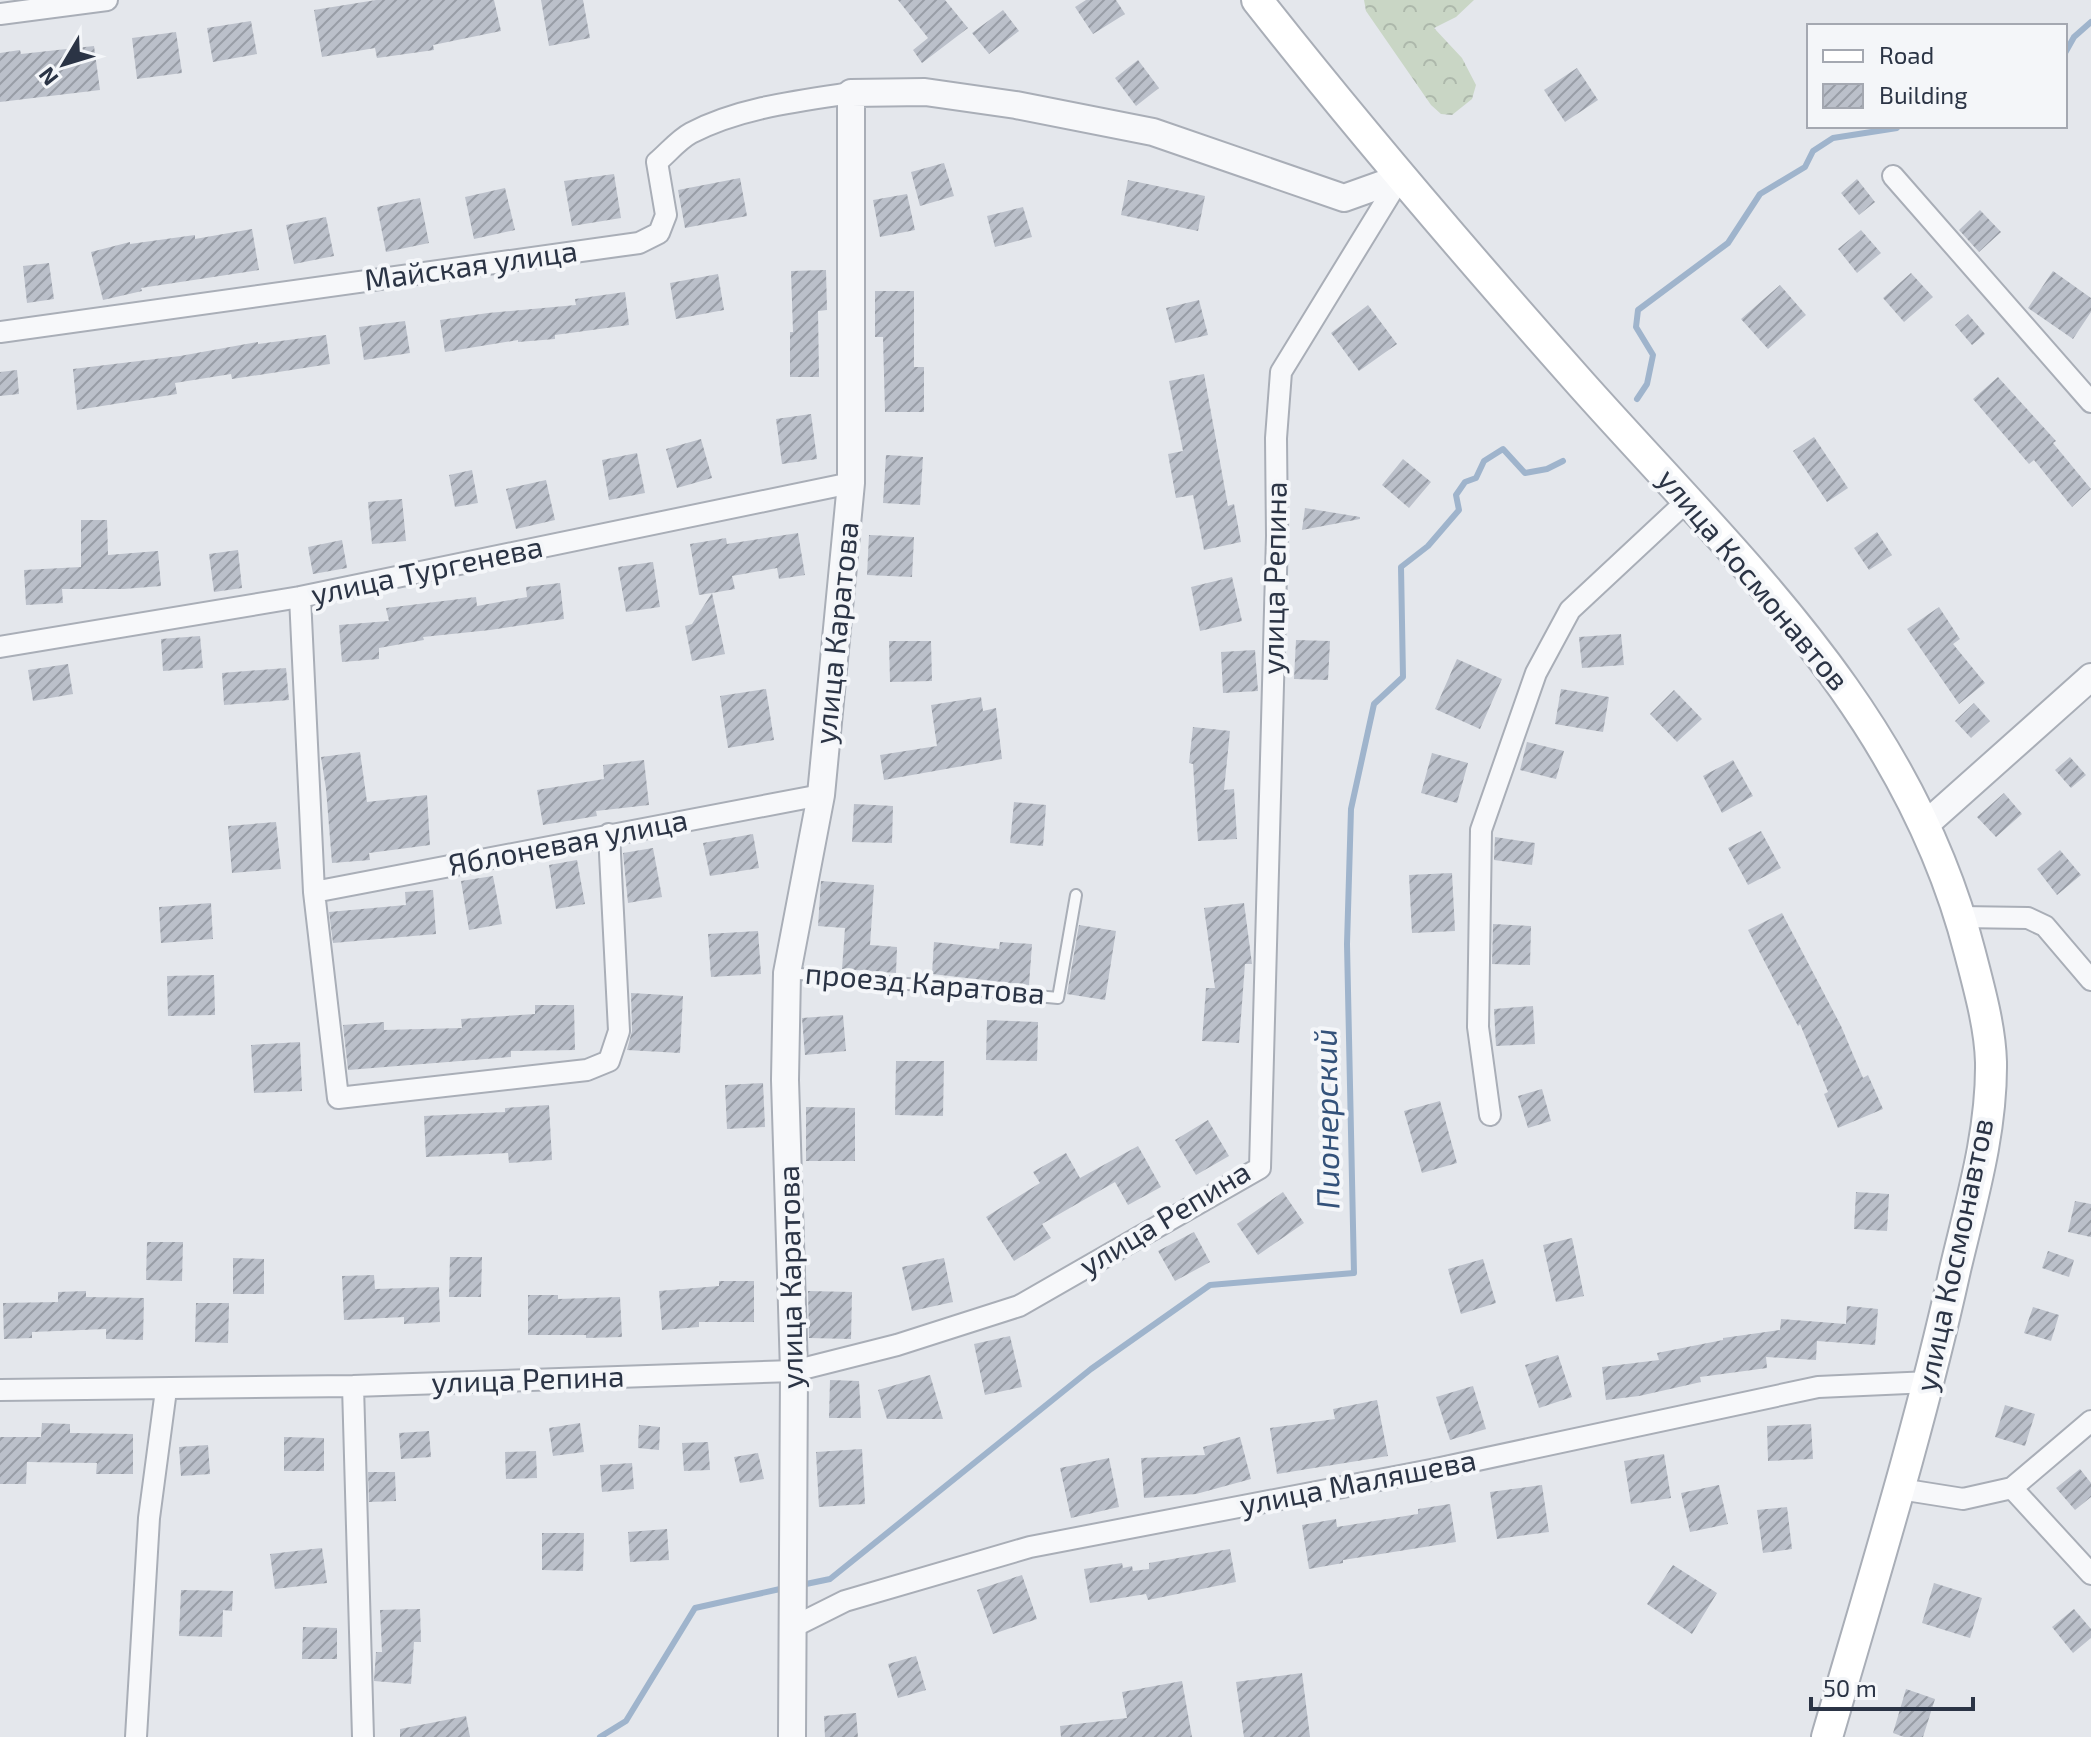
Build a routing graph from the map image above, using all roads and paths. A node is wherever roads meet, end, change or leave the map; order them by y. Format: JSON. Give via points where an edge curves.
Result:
{"nodes":[{"id":1,"x":107,"y":0,"type":"edge"},
{"id":2,"x":1257,"y":0,"type":"edge"},
{"id":3,"x":0,"y":14,"type":"edge"},
{"id":4,"x":851,"y":93,"type":"junction"},
{"id":5,"x":1893,"y":176,"type":"dead end"},
{"id":6,"x":1400,"y":178,"type":"junction"},
{"id":7,"x":0,"y":332,"type":"edge"},
{"id":8,"x":2091,"y":402,"type":"edge"},
{"id":9,"x":851,"y":483,"type":"junction"},
{"id":10,"x":1688,"y":500,"type":"junction"},
{"id":11,"x":300,"y":597,"type":"junction"},
{"id":12,"x":0,"y":647,"type":"edge"},
{"id":13,"x":2091,"y":677,"type":"edge"},
{"id":14,"x":821,"y":795,"type":"junction"},
{"id":15,"x":1925,"y":825,"type":"junction"},
{"id":16,"x":609,"y":834,"type":"junction"},
{"id":17,"x":314,"y":892,"type":"junction"},
{"id":18,"x":1076,"y":895,"type":"dead end"},
{"id":19,"x":1961,"y":917,"type":"junction"},
{"id":20,"x":787,"y":973,"type":"junction"},
{"id":21,"x":2091,"y":980,"type":"edge"},
{"id":22,"x":1490,"y":1115,"type":"dead end"},
{"id":23,"x":794,"y":1371,"type":"junction"},
{"id":24,"x":1930,"y":1382,"type":"junction"},
{"id":25,"x":353,"y":1386,"type":"junction"},
{"id":26,"x":0,"y":1390,"type":"edge"},
{"id":27,"x":166,"y":1390,"type":"junction"},
{"id":28,"x":2091,"y":1421,"type":"edge"},
{"id":29,"x":2012,"y":1488,"type":"junction"},
{"id":30,"x":1900,"y":1489,"type":"junction"},
{"id":31,"x":2091,"y":1574,"type":"edge"},
{"id":32,"x":795,"y":1626,"type":"junction"},
{"id":33,"x":136,"y":1737,"type":"edge"},
{"id":34,"x":363,"y":1737,"type":"edge"},
{"id":35,"x":792,"y":1737,"type":"edge"},
{"id":36,"x":1827,"y":1737,"type":"edge"}],
"edges":[{"from":1,"to":3,"type":"street"},
{"from":2,"to":6,"type":"main road","name":"улица Космонавтов"},
{"from":4,"to":6,"type":"street","via":[[925,92],[1153,132],[1344,198]]},
{"from":4,"to":7,"type":"street","name":"Майская улица","via":[[791,101],[688,134],[657,162],[666,215],[659,233],[639,243]]},
{"from":4,"to":9,"type":"street","name":"улица Каратова"},
{"from":5,"to":8,"type":"street"},
{"from":6,"to":10,"type":"main road","name":"улица Космонавтов"},
{"from":6,"to":23,"type":"street","name":"улица Репина","via":[[1281,372],[1260,1168],[1019,1306]]},
{"from":9,"to":11,"type":"street","name":"улица Тургенева"},
{"from":9,"to":14,"type":"street","name":"улица Каратова"},
{"from":10,"to":15,"type":"main road","name":"улица Космонавтов","via":[[1850,694]]},
{"from":10,"to":22,"type":"street","via":[[1570,610],[1536,673],[1481,830],[1478,1027]]},
{"from":11,"to":12,"type":"street","name":"улица Тургенева"},
{"from":11,"to":17,"type":"street"},
{"from":13,"to":15,"type":"street"},
{"from":14,"to":16,"type":"street","name":"Яблоневая улица"},
{"from":14,"to":20,"type":"street","name":"улица Каратова"},
{"from":15,"to":19,"type":"main road","name":"улица Космонавтов"},
{"from":16,"to":17,"type":"street","name":"Яблоневая улица"},
{"from":16,"to":17,"type":"street","via":[[619,1031],[609,1061],[587,1070],[338,1098]]},
{"from":18,"to":20,"type":"lane","name":"проезд Каратова","via":[[1058,998]]},
{"from":19,"to":21,"type":"street","via":[[2028,918],[2045,926]]},
{"from":19,"to":24,"type":"main road","name":"улица Космонавтов","via":[[1991,1060],[1984,1146]]},
{"from":20,"to":23,"type":"street","name":"улица Каратова"},
{"from":23,"to":25,"type":"street","name":"улица Репина"},
{"from":23,"to":32,"type":"street","name":"улица Каратова"},
{"from":24,"to":30,"type":"main road","name":"улица Космонавтов"},
{"from":24,"to":32,"type":"street","name":"улица Маляшева","via":[[1818,1387],[1431,1470],[1030,1547],[845,1601]]},
{"from":25,"to":27,"type":"street","name":"улица Репина"},
{"from":25,"to":34,"type":"street"},
{"from":26,"to":27,"type":"street","name":"улица Репина"},
{"from":27,"to":33,"type":"street","via":[[149,1518]]},
{"from":28,"to":29,"type":"street"},
{"from":29,"to":30,"type":"street","via":[[1963,1499]]},
{"from":29,"to":31,"type":"street"},
{"from":30,"to":36,"type":"main road","name":"улица Космонавтов"},
{"from":32,"to":35,"type":"street","name":"улица Каратова"}]}
